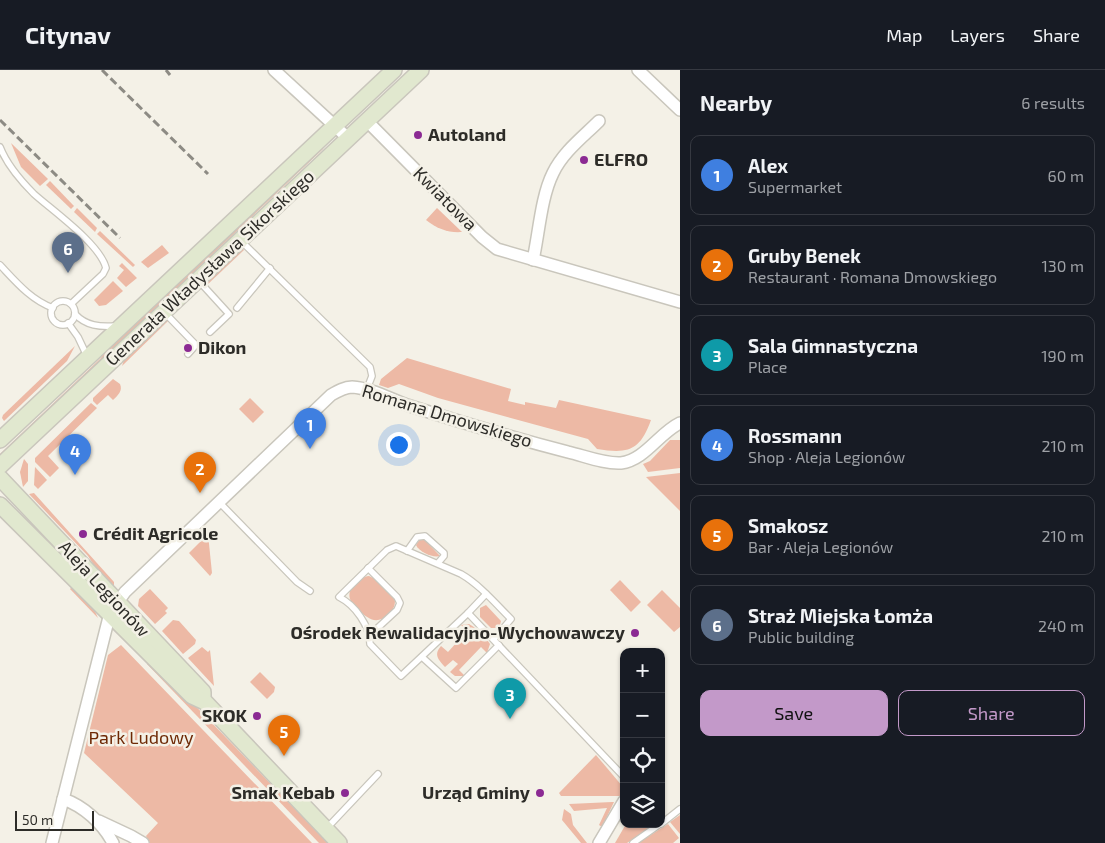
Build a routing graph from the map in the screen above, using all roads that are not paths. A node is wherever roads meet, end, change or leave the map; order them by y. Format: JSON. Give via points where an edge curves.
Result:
{"nodes":[{"id":1,"x":274,"y":70,"type":"edge"},
{"id":2,"x":394,"y":70,"type":"edge"},
{"id":3,"x":421,"y":70,"type":"edge"},
{"id":4,"x":643,"y":72,"type":"edge"},
{"id":5,"x":680,"y":110,"type":"edge"},
{"id":6,"x":367,"y":121,"type":"junction"},
{"id":7,"x":599,"y":121,"type":"dead end"},
{"id":8,"x":334,"y":126,"type":"junction"},
{"id":9,"x":349,"y":139,"type":"junction"},
{"id":10,"x":0,"y":147,"type":"edge"},
{"id":11,"x":240,"y":240,"type":"junction"},
{"id":12,"x":533,"y":260,"type":"junction"},
{"id":13,"x":0,"y":265,"type":"edge"},
{"id":14,"x":270,"y":268,"type":"junction"},
{"id":15,"x":198,"y":280,"type":"junction"},
{"id":16,"x":680,"y":302,"type":"edge"},
{"id":17,"x":71,"y":304,"type":"junction"},
{"id":18,"x":53,"y":308,"type":"junction"},
{"id":19,"x":237,"y":308,"type":"dead end"},
{"id":20,"x":164,"y":312,"type":"junction"},
{"id":21,"x":75,"y":314,"type":"junction"},
{"id":22,"x":68,"y":323,"type":"junction"},
{"id":23,"x":120,"y":326,"type":"junction"},
{"id":24,"x":210,"y":332,"type":"dead end"},
{"id":25,"x":188,"y":354,"type":"dead end"},
{"id":26,"x":87,"y":356,"type":"junction"},
{"id":27,"x":366,"y":390,"type":"junction"},
{"id":28,"x":680,"y":423,"type":"edge"},
{"id":29,"x":0,"y":440,"type":"edge"},
{"id":30,"x":0,"y":466,"type":"edge"},
{"id":31,"x":0,"y":478,"type":"edge"},
{"id":32,"x":220,"y":503,"type":"junction"},
{"id":33,"x":0,"y":505,"type":"edge"},
{"id":34,"x":407,"y":551,"type":"junction"},
{"id":35,"x":438,"y":563,"type":"junction"},
{"id":36,"x":368,"y":568,"type":"junction"},
{"id":37,"x":310,"y":591,"type":"dead end"},
{"id":38,"x":486,"y":594,"type":"junction"},
{"id":39,"x":114,"y":608,"type":"junction"},
{"id":40,"x":468,"y":613,"type":"junction"},
{"id":41,"x":370,"y":635,"type":"junction"},
{"id":42,"x":494,"y":639,"type":"junction"},
{"id":43,"x":499,"y":645,"type":"junction"},
{"id":44,"x":422,"y":657,"type":"junction"},
{"id":45,"x":620,"y":772,"type":"edge"},
{"id":46,"x":378,"y":774,"type":"dead end"},
{"id":47,"x":63,"y":799,"type":"junction"},
{"id":48,"x":620,"y":808,"type":"edge"},
{"id":49,"x":680,"y":809,"type":"edge"},
{"id":50,"x":97,"y":820,"type":"junction"},
{"id":51,"x":665,"y":821,"type":"edge"},
{"id":52,"x":655,"y":828,"type":"edge"},
{"id":53,"x":326,"y":830,"type":"junction"},
{"id":54,"x":52,"y":843,"type":"edge"},
{"id":55,"x":113,"y":843,"type":"edge"},
{"id":56,"x":143,"y":843,"type":"edge"},
{"id":57,"x":339,"y":843,"type":"edge"},
{"id":58,"x":599,"y":843,"type":"edge"},
{"id":59,"x":633,"y":843,"type":"edge"}],
"edges":[{"from":1,"to":8,"type":"street"},
{"from":2,"to":8,"type":"main road","name":"Generała Władysława Sikorskiego"},
{"from":3,"to":6,"type":"main road","name":"Generała Władysława Sikorskiego"},
{"from":4,"to":5,"type":"street"},
{"from":6,"to":9,"type":"main road","name":"Generała Władysława Sikorskiego"},
{"from":6,"to":12,"type":"street","name":"Kwiatowa","via":[[490,245]]},
{"from":7,"to":12,"type":"street","via":[[570,149],[553,172]]},
{"from":8,"to":9,"type":"street"},
{"from":8,"to":23,"type":"main road","name":"Generała Władysława Sikorskiego"},
{"from":9,"to":11,"type":"main road","name":"Generała Władysława Sikorskiego"},
{"from":10,"to":17,"type":"lane","via":[[10,168],[104,261],[106,268],[103,274]]},
{"from":11,"to":14,"type":"lane"},
{"from":11,"to":15,"type":"main road","name":"Generała Władysława Sikorskiego"},
{"from":12,"to":16,"type":"street","name":"Kwiatowa"},
{"from":13,"to":18,"type":"lane","via":[[39,303]]},
{"from":14,"to":19,"type":"lane"},
{"from":14,"to":27,"type":"lane","via":[[370,367],[372,376]]},
{"from":15,"to":20,"type":"main road","name":"Generała Władysława Sikorskiego"},
{"from":15,"to":24,"type":"lane","via":[[229,314]]},
{"from":17,"to":18,"type":"lane","via":[[60,301]]},
{"from":17,"to":21,"type":"lane"},
{"from":18,"to":22,"type":"lane","via":[[54,320]]},
{"from":20,"to":25,"type":"lane","via":[[196,345]]},
{"from":20,"to":30,"type":"main road","name":"Generała Władysława Sikorskiego"},
{"from":21,"to":22,"type":"lane"},
{"from":21,"to":23,"type":"lane","via":[[82,321],[100,327]]},
{"from":22,"to":26,"type":"lane"},
{"from":23,"to":26,"type":"main road","name":"Generała Władysława Sikorskiego"},
{"from":26,"to":29,"type":"main road","name":"Generała Władysława Sikorskiego"},
{"from":27,"to":28,"type":"street","name":"Romana Dmowskiego","via":[[436,414],[607,462],[629,461]]},
{"from":27,"to":32,"type":"street","name":"Romana Dmowskiego","via":[[344,388],[331,395]]},
{"from":31,"to":39,"type":"main road","name":"Aleja Legionów","via":[[88,574]]},
{"from":32,"to":37,"type":"lane","via":[[297,582]]},
{"from":32,"to":39,"type":"street","name":"Romana Dmowskiego","via":[[125,592]]},
{"from":33,"to":39,"type":"main road","name":"Aleja Legionów"},
{"from":34,"to":35,"type":"lane"},
{"from":34,"to":35,"type":"lane","via":[[417,537],[426,536],[444,553]]},
{"from":34,"to":36,"type":"lane","via":[[391,547]]},
{"from":35,"to":38,"type":"lane","via":[[471,580]]},
{"from":36,"to":41,"type":"lane","via":[[339,597],[365,622]]},
{"from":36,"to":41,"type":"lane","via":[[400,603],[397,610]]},
{"from":38,"to":40,"type":"lane"},
{"from":38,"to":42,"type":"lane","via":[[510,619]]},
{"from":39,"to":47,"type":"street"},
{"from":39,"to":53,"type":"main road","name":"Aleja Legionów","via":[[192,696],[205,702]]},
{"from":40,"to":42,"type":"lane"},
{"from":40,"to":44,"type":"lane"},
{"from":41,"to":44,"type":"lane","via":[[370,644],[402,676]]},
{"from":42,"to":43,"type":"lane"},
{"from":43,"to":44,"type":"lane","via":[[456,688]]},
{"from":43,"to":45,"type":"lane"},
{"from":46,"to":53,"type":"lane"},
{"from":47,"to":50,"type":"street"},
{"from":47,"to":54,"type":"street"},
{"from":48,"to":58,"type":"street"},
{"from":49,"to":51,"type":"lane"},
{"from":50,"to":55,"type":"street"},
{"from":50,"to":56,"type":"street"},
{"from":52,"to":59,"type":"lane"},
{"from":53,"to":57,"type":"main road","name":"Aleja Legionów"}]}
